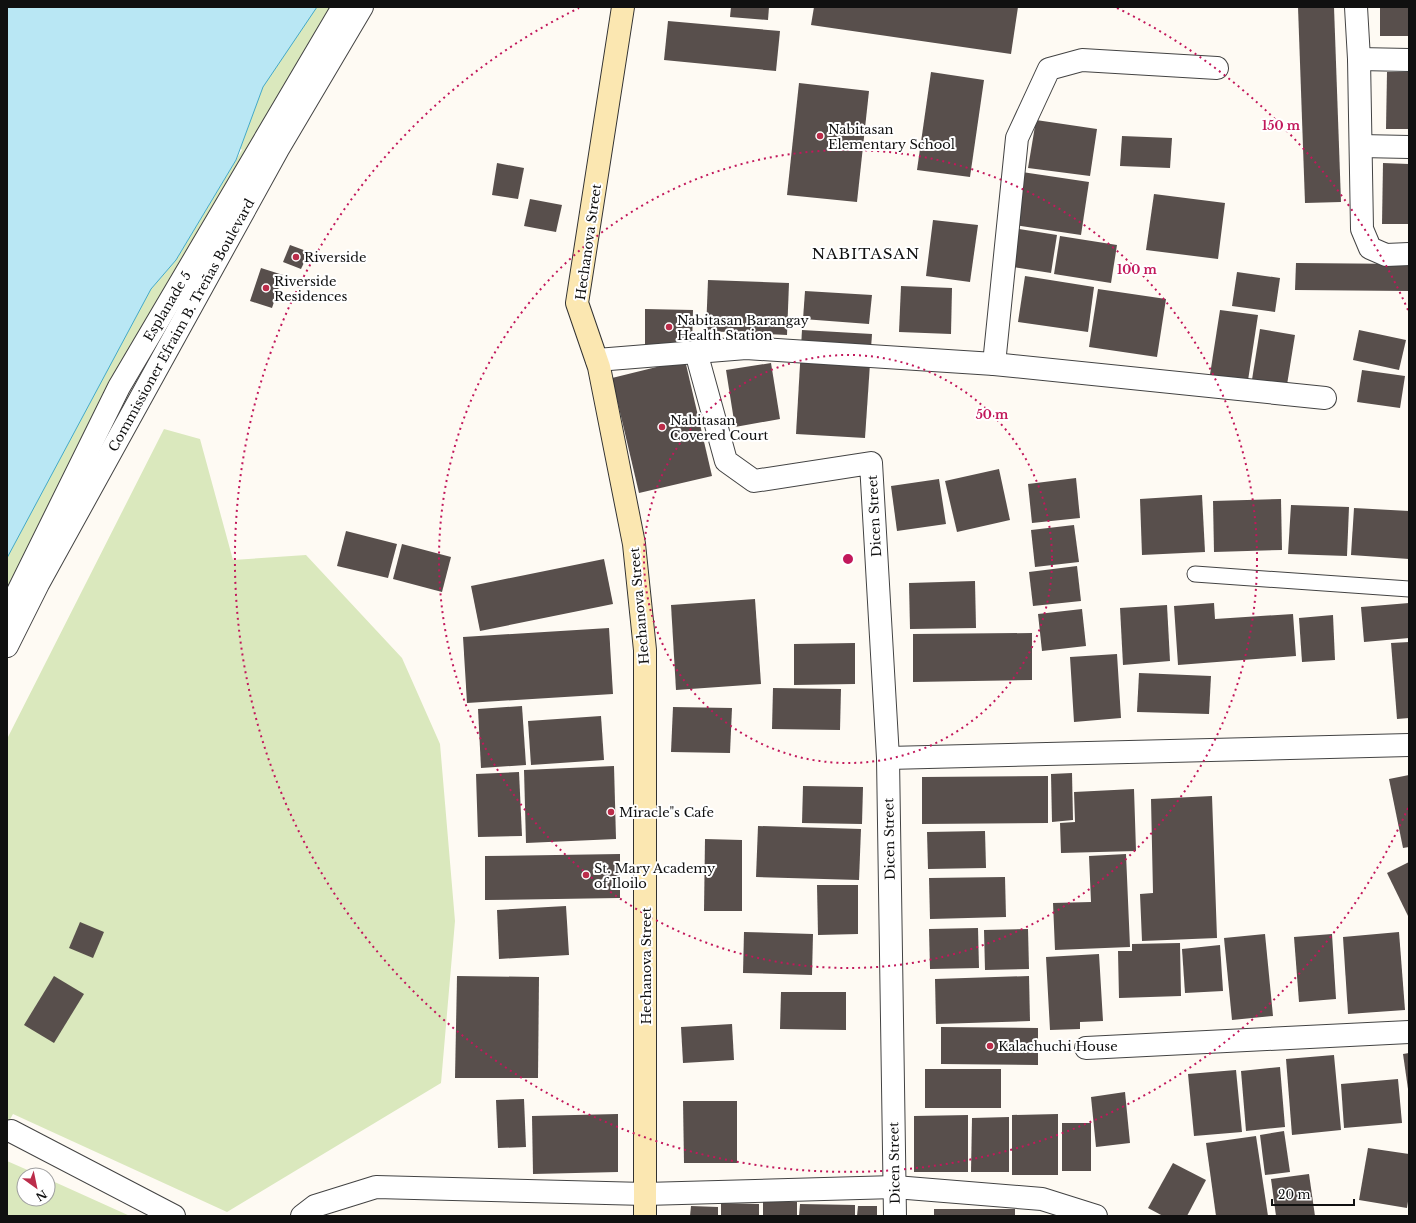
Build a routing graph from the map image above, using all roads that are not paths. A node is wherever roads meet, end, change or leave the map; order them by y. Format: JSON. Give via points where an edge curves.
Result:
{"nodes":[{"id":1,"x":343,"y":7,"type":"edge"},
{"id":2,"x":362,"y":7,"type":"edge"},
{"id":3,"x":623,"y":7,"type":"edge"},
{"id":4,"x":1356,"y":7,"type":"edge"},
{"id":5,"x":1359,"y":59,"type":"junction"},
{"id":6,"x":1409,"y":60,"type":"edge"},
{"id":7,"x":1217,"y":68,"type":"dead end"},
{"id":8,"x":1362,"y":146,"type":"junction"},
{"id":9,"x":1409,"y":147,"type":"edge"},
{"id":10,"x":1409,"y":254,"type":"edge"},
{"id":11,"x":696,"y":352,"type":"junction"},
{"id":12,"x":597,"y":360,"type":"junction"},
{"id":13,"x":994,"y":364,"type":"junction"},
{"id":14,"x":1326,"y":398,"type":"dead end"},
{"id":15,"x":1195,"y":574,"type":"dead end"},
{"id":16,"x":1409,"y":589,"type":"edge"},
{"id":17,"x":7,"y":614,"type":"edge"},
{"id":18,"x":7,"y":646,"type":"edge"},
{"id":19,"x":1409,"y":745,"type":"edge"},
{"id":20,"x":888,"y":758,"type":"junction"},
{"id":21,"x":1409,"y":1032,"type":"edge"},
{"id":22,"x":1086,"y":1048,"type":"dead end"},
{"id":23,"x":11,"y":1131,"type":"dead end"},
{"id":24,"x":895,"y":1187,"type":"junction"},
{"id":25,"x":645,"y":1194,"type":"junction"},
{"id":26,"x":174,"y":1216,"type":"edge"},
{"id":27,"x":302,"y":1216,"type":"edge"},
{"id":28,"x":645,"y":1216,"type":"edge"},
{"id":29,"x":895,"y":1216,"type":"edge"},
{"id":30,"x":1096,"y":1216,"type":"edge"}],
"edges":[{"from":1,"to":17,"type":"street","name":"Esplanade 5","via":[[119,387]]},
{"from":2,"to":18,"type":"street","name":"Commissioner Efraim B. Treñas Boulevard","via":[[278,149],[38,584]]},
{"from":3,"to":12,"type":"main road","name":"Hechanova Street","via":[[577,303]]},
{"from":4,"to":5,"type":"street"},
{"from":5,"to":6,"type":"street"},
{"from":5,"to":8,"type":"street"},
{"from":7,"to":13,"type":"street","via":[[1082,60],[1049,69],[1018,138]]},
{"from":8,"to":9,"type":"street"},
{"from":8,"to":10,"type":"street","via":[[1362,229],[1370,248],[1386,255]]},
{"from":11,"to":12,"type":"street"},
{"from":11,"to":13,"type":"street","via":[[746,348]]},
{"from":11,"to":20,"type":"street","name":"Dicen Street","via":[[726,460],[754,481],[871,463]]},
{"from":12,"to":25,"type":"main road","name":"Hechanova Street","via":[[634,544],[645,650]]},
{"from":13,"to":14,"type":"street"},
{"from":15,"to":16,"type":"lane"},
{"from":19,"to":20,"type":"street"},
{"from":20,"to":24,"type":"street","name":"Dicen Street"},
{"from":21,"to":22,"type":"street"},
{"from":23,"to":26,"type":"street"},
{"from":24,"to":25,"type":"street"},
{"from":24,"to":29,"type":"street","name":"Dicen Street"},
{"from":24,"to":30,"type":"street","via":[[1042,1199]]},
{"from":25,"to":27,"type":"street","via":[[376,1186],[315,1206]]},
{"from":25,"to":28,"type":"main road","name":"Hechanova Street"}]}
